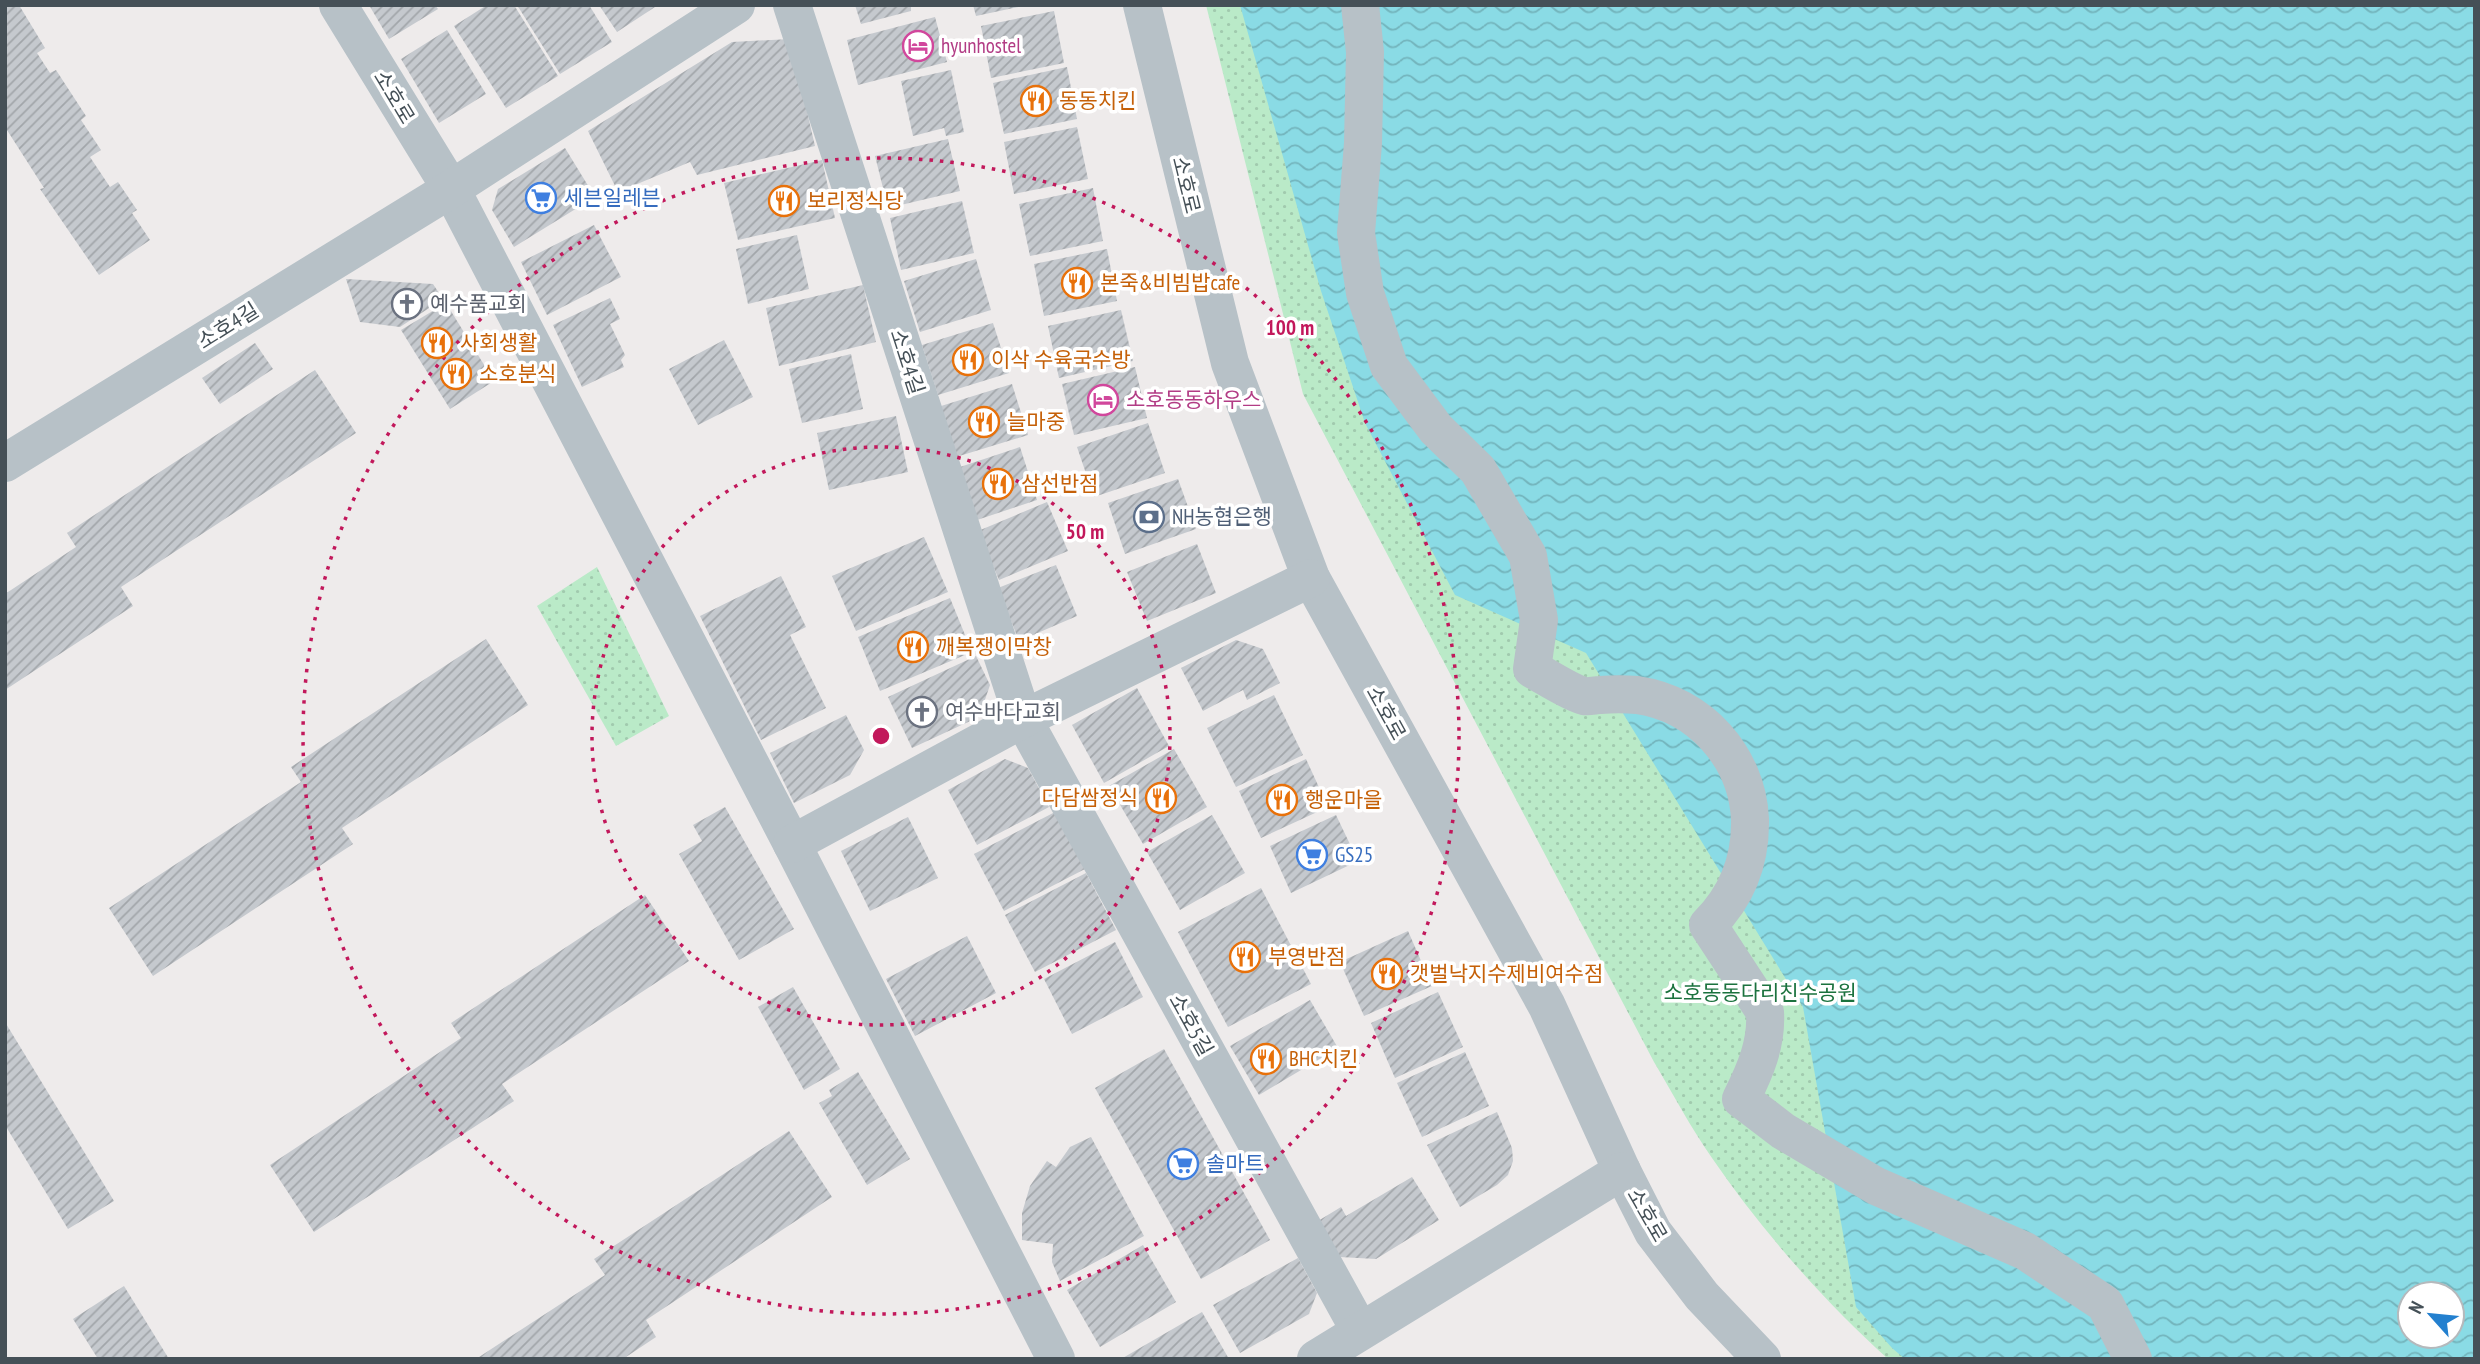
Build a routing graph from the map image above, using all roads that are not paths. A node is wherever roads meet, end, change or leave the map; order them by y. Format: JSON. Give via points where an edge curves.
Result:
{"nodes":[{"id":1,"x":338,"y":5,"type":"edge"},
{"id":2,"x":736,"y":5,"type":"edge"},
{"id":3,"x":792,"y":5,"type":"edge"},
{"id":4,"x":1142,"y":5,"type":"edge"},
{"id":5,"x":1360,"y":5,"type":"edge"},
{"id":6,"x":451,"y":190,"type":"junction"},
{"id":7,"x":5,"y":463,"type":"edge"},
{"id":8,"x":1311,"y":578,"type":"junction"},
{"id":9,"x":1023,"y":719,"type":"junction"},
{"id":10,"x":792,"y":844,"type":"junction"},
{"id":11,"x":1622,"y":1171,"type":"junction"},
{"id":12,"x":1360,"y":1331,"type":"junction"},
{"id":13,"x":1056,"y":1359,"type":"edge"},
{"id":14,"x":1315,"y":1359,"type":"edge"},
{"id":15,"x":1762,"y":1359,"type":"edge"},
{"id":16,"x":2133,"y":1359,"type":"edge"}],
"edges":[{"from":1,"to":6,"type":"street","name":"소호로"},
{"from":2,"to":6,"type":"street","name":"소호4길"},
{"from":3,"to":9,"type":"street","name":"소호4길"},
{"from":4,"to":8,"type":"street","name":"소호로","via":[[1230,363]]},
{"from":5,"to":16,"type":"street","via":[[1366,52],[1356,233],[1365,293],[1389,366],[1436,429],[1478,470],[1528,556],[1539,620],[1532,669],[1585,696],[1638,695],[1678,708],[1716,736],[1743,783],[1750,828],[1744,869],[1724,908],[1708,925],[1765,1012],[1762,1051],[1741,1099],[1783,1131],[1875,1186],[2025,1251],[2105,1304]]},
{"from":6,"to":7,"type":"street","name":"소호4길"},
{"from":6,"to":10,"type":"street"},
{"from":8,"to":9,"type":"street"},
{"from":8,"to":11,"type":"street","name":"소호로","via":[[1546,1006]]},
{"from":9,"to":10,"type":"street"},
{"from":9,"to":12,"type":"street","name":"소호5길"},
{"from":10,"to":13,"type":"street"},
{"from":11,"to":12,"type":"street"},
{"from":11,"to":15,"type":"street","name":"소호로","via":[[1653,1232],[1702,1296]]},
{"from":12,"to":14,"type":"street"}]}
